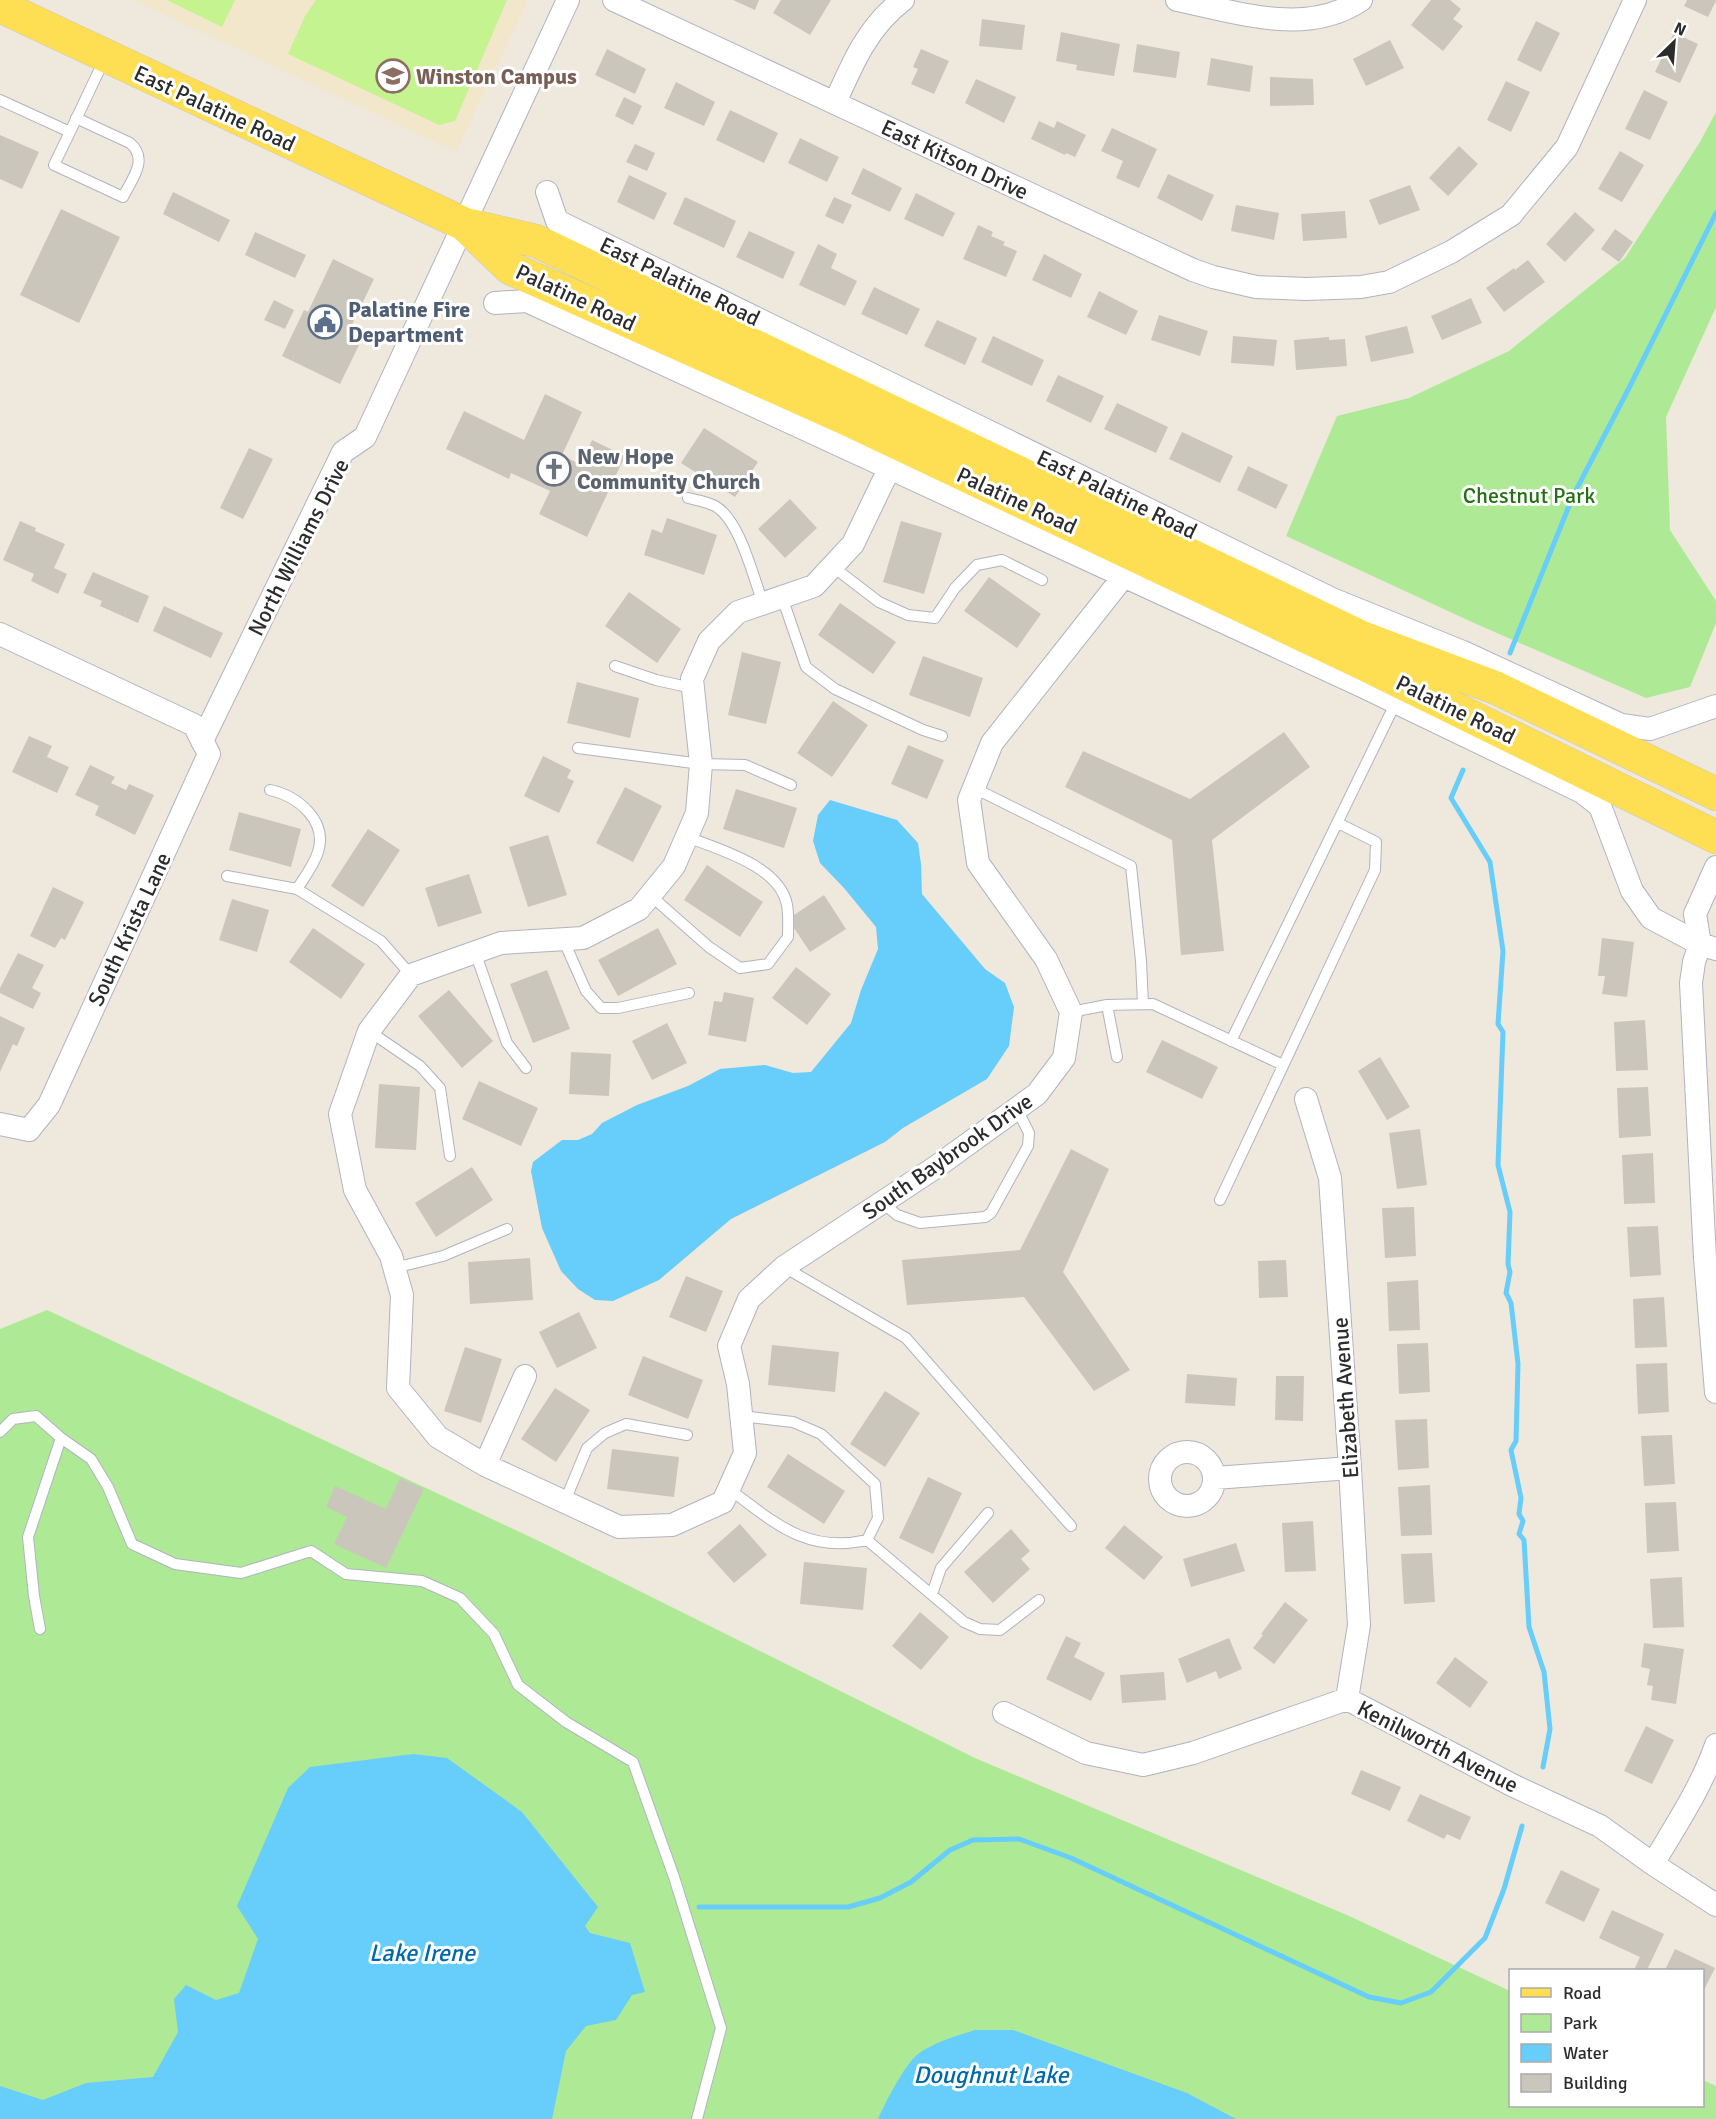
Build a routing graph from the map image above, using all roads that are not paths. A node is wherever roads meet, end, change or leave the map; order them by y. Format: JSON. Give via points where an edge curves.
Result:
{"nodes":[{"id":1,"x":568,"y":0,"type":"edge"},
{"id":2,"x":614,"y":0,"type":"edge"},
{"id":3,"x":903,"y":0,"type":"edge"},
{"id":4,"x":1177,"y":0,"type":"edge"},
{"id":5,"x":1361,"y":0,"type":"edge"},
{"id":6,"x":1635,"y":0,"type":"edge"},
{"id":7,"x":0,"y":6,"type":"edge"},
{"id":8,"x":106,"y":56,"type":"junction"},
{"id":9,"x":0,"y":100,"type":"edge"},
{"id":10,"x":835,"y":103,"type":"junction"},
{"id":11,"x":76,"y":118,"type":"junction"},
{"id":12,"x":70,"y":132,"type":"junction"},
{"id":13,"x":547,"y":192,"type":"dead end"},
{"id":14,"x":464,"y":224,"type":"junction"},
{"id":15,"x":495,"y":303,"type":"dead end"},
{"id":16,"x":890,"y":467,"type":"junction"},
{"id":17,"x":688,"y":498,"type":"dead end"},
{"id":18,"x":832,"y":567,"type":"junction"},
{"id":19,"x":1124,"y":576,"type":"junction"},
{"id":20,"x":1042,"y":580,"type":"dead end"},
{"id":21,"x":772,"y":600,"type":"junction"},
{"id":22,"x":0,"y":634,"type":"edge"},
{"id":23,"x":615,"y":666,"type":"dead end"},
{"id":24,"x":692,"y":688,"type":"junction"},
{"id":25,"x":1396,"y":702,"type":"junction"},
{"id":26,"x":1716,"y":706,"type":"edge"},
{"id":27,"x":198,"y":733,"type":"junction"},
{"id":28,"x":942,"y":736,"type":"dead end"},
{"id":29,"x":578,"y":748,"type":"dead end"},
{"id":30,"x":701,"y":764,"type":"junction"},
{"id":31,"x":791,"y":785,"type":"dead end"},
{"id":32,"x":974,"y":788,"type":"junction"},
{"id":33,"x":270,"y":790,"type":"dead end"},
{"id":34,"x":1716,"y":794,"type":"edge"},
{"id":35,"x":1338,"y":823,"type":"junction"},
{"id":36,"x":687,"y":837,"type":"junction"},
{"id":37,"x":1716,"y":837,"type":"edge"},
{"id":38,"x":1716,"y":867,"type":"edge"},
{"id":39,"x":226,"y":876,"type":"dead end"},
{"id":40,"x":297,"y":889,"type":"junction"},
{"id":41,"x":650,"y":895,"type":"junction"},
{"id":42,"x":563,"y":939,"type":"junction"},
{"id":43,"x":1711,"y":941,"type":"edge"},
{"id":44,"x":475,"y":952,"type":"junction"},
{"id":45,"x":411,"y":975,"type":"junction"},
{"id":46,"x":689,"y":993,"type":"dead end"},
{"id":47,"x":1143,"y":1004,"type":"junction"},
{"id":48,"x":1107,"y":1005,"type":"junction"},
{"id":49,"x":1071,"y":1012,"type":"junction"},
{"id":50,"x":369,"y":1031,"type":"junction"},
{"id":51,"x":1231,"y":1041,"type":"junction"},
{"id":52,"x":1117,"y":1057,"type":"dead end"},
{"id":53,"x":1283,"y":1065,"type":"junction"},
{"id":54,"x":526,"y":1068,"type":"dead end"},
{"id":55,"x":1306,"y":1099,"type":"dead end"},
{"id":56,"x":1017,"y":1109,"type":"junction"},
{"id":57,"x":0,"y":1124,"type":"edge"},
{"id":58,"x":450,"y":1156,"type":"dead end"},
{"id":59,"x":1220,"y":1200,"type":"dead end"},
{"id":60,"x":882,"y":1202,"type":"junction"},
{"id":61,"x":507,"y":1229,"type":"dead end"},
{"id":62,"x":1711,"y":1258,"type":"edge"},
{"id":63,"x":783,"y":1267,"type":"junction"},
{"id":64,"x":394,"y":1268,"type":"junction"},
{"id":65,"x":525,"y":1376,"type":"dead end"},
{"id":66,"x":1716,"y":1392,"type":"edge"},
{"id":67,"x":741,"y":1416,"type":"junction"},
{"id":68,"x":0,"y":1432,"type":"edge"},
{"id":69,"x":687,"y":1435,"type":"dead end"},
{"id":70,"x":61,"y":1438,"type":"junction"},
{"id":71,"x":485,"y":1465,"type":"junction"},
{"id":72,"x":1350,"y":1468,"type":"junction"},
{"id":73,"x":1215,"y":1478,"type":"dead end"},
{"id":74,"x":729,"y":1489,"type":"junction"},
{"id":75,"x":565,"y":1501,"type":"junction"},
{"id":76,"x":988,"y":1513,"type":"dead end"},
{"id":77,"x":1071,"y":1526,"type":"dead end"},
{"id":78,"x":867,"y":1540,"type":"junction"},
{"id":79,"x":932,"y":1594,"type":"junction"},
{"id":80,"x":1039,"y":1600,"type":"dead end"},
{"id":81,"x":40,"y":1629,"type":"dead end"},
{"id":82,"x":1347,"y":1699,"type":"junction"},
{"id":83,"x":1004,"y":1713,"type":"dead end"},
{"id":84,"x":1716,"y":1745,"type":"edge"},
{"id":85,"x":1653,"y":1864,"type":"junction"},
{"id":86,"x":1716,"y":1905,"type":"edge"},
{"id":87,"x":697,"y":2119,"type":"edge"}],
"edges":[{"from":1,"to":14,"type":"street","name":"North Williams Drive"},
{"from":2,"to":10,"type":"street","name":"East Kitson Drive"},
{"from":3,"to":10,"type":"street","via":[[878,22],[861,46]]},
{"from":4,"to":5,"type":"street","via":[[1278,20],[1331,15]]},
{"from":6,"to":10,"type":"street","name":"East Kitson Drive","via":[[1567,147],[1511,215],[1451,252],[1389,282],[1361,287],[1256,287],[1213,277]]},
{"from":7,"to":8,"type":"main road","name":"East Palatine Road"},
{"from":8,"to":11,"type":"lane"},
{"from":8,"to":14,"type":"main road","name":"East Palatine Road"},
{"from":9,"to":12,"type":"lane"},
{"from":11,"to":12,"type":"lane"},
{"from":11,"to":12,"type":"lane","via":[[137,149],[139,165],[123,197],[54,165]]},
{"from":13,"to":26,"type":"street","name":"East Palatine Road","via":[[557,221],[1332,599],[1463,652],[1621,725],[1650,729]]},
{"from":14,"to":27,"type":"street","name":"North Williams Drive","via":[[365,437],[343,452]]},
{"from":14,"to":34,"type":"main road","name":"Palatine Road","via":[[536,241],[1363,638],[1496,688]]},
{"from":14,"to":37,"type":"main road","name":"Palatine Road","via":[[510,268],[849,420],[1360,662]]},
{"from":15,"to":16,"type":"street","name":"Palatine Road","via":[[527,301]]},
{"from":16,"to":18,"type":"street","via":[[853,544]]},
{"from":16,"to":19,"type":"street","name":"Palatine Road"},
{"from":17,"to":21,"type":"lane","via":[[716,506],[730,520]]},
{"from":18,"to":20,"type":"lane","via":[[879,602],[908,615],[935,618],[977,565],[1002,560]]},
{"from":18,"to":21,"type":"street","via":[[814,586]]},
{"from":19,"to":25,"type":"street","name":"Palatine Road"},
{"from":19,"to":32,"type":"street","via":[[992,743]]},
{"from":21,"to":24,"type":"street","via":[[738,612],[709,641],[692,679]]},
{"from":21,"to":28,"type":"lane","via":[[806,667],[835,689]]},
{"from":22,"to":27,"type":"street"},
{"from":23,"to":24,"type":"lane"},
{"from":24,"to":30,"type":"street"},
{"from":25,"to":35,"type":"lane"},
{"from":25,"to":43,"type":"street","name":"Palatine Road","via":[[1582,792],[1600,806],[1632,891],[1651,918]]},
{"from":27,"to":57,"type":"street","name":"South Krista Lane","via":[[209,754],[49,1105],[29,1130]]},
{"from":29,"to":30,"type":"lane"},
{"from":30,"to":31,"type":"lane","via":[[745,765]]},
{"from":30,"to":36,"type":"street","via":[[698,813]]},
{"from":32,"to":47,"type":"lane","via":[[1131,866]]},
{"from":32,"to":49,"type":"street","via":[[969,800],[978,863],[1046,959]]},
{"from":33,"to":40,"type":"lane","via":[[306,808],[318,824],[321,840],[317,855]]},
{"from":35,"to":51,"type":"lane"},
{"from":35,"to":53,"type":"lane","via":[[1376,842],[1375,870]]},
{"from":36,"to":41,"type":"street","via":[[674,866]]},
{"from":36,"to":41,"type":"lane","via":[[756,866],[777,883],[787,903],[788,938],[768,964],[740,968],[709,947]]},
{"from":38,"to":43,"type":"street","via":[[1695,914]]},
{"from":39,"to":40,"type":"lane"},
{"from":40,"to":45,"type":"lane","via":[[381,941]]},
{"from":41,"to":42,"type":"street","via":[[639,909],[583,938]]},
{"from":42,"to":44,"type":"street","via":[[501,943]]},
{"from":42,"to":46,"type":"lane","via":[[586,991],[601,1008]]},
{"from":43,"to":62,"type":"street","via":[[1694,962],[1691,983]]},
{"from":44,"to":45,"type":"street"},
{"from":44,"to":54,"type":"lane","via":[[507,1043]]},
{"from":45,"to":50,"type":"street","name":"South Baybrook Drive"},
{"from":47,"to":48,"type":"lane"},
{"from":47,"to":51,"type":"lane","via":[[1153,1004]]},
{"from":48,"to":49,"type":"lane"},
{"from":48,"to":52,"type":"lane"},
{"from":49,"to":56,"type":"street","name":"South Baybrook Drive","via":[[1064,1058],[1037,1094]]},
{"from":50,"to":58,"type":"lane","via":[[420,1066],[440,1088]]},
{"from":50,"to":64,"type":"street","name":"South Baybrook Drive","via":[[340,1114],[355,1190]]},
{"from":51,"to":53,"type":"lane"},
{"from":53,"to":59,"type":"lane"},
{"from":55,"to":72,"type":"street","name":"Elizabeth Avenue","via":[[1330,1179]]},
{"from":56,"to":60,"type":"street","name":"South Baybrook Drive"},
{"from":56,"to":60,"type":"lane","via":[[1029,1133],[1028,1146],[991,1213],[985,1217],[920,1223],[897,1215]]},
{"from":60,"to":63,"type":"street","name":"South Baybrook Drive"},
{"from":61,"to":64,"type":"lane","via":[[443,1256]]},
{"from":62,"to":66,"type":"street"},
{"from":63,"to":67,"type":"street","name":"South Baybrook Drive","via":[[749,1299],[729,1346]]},
{"from":63,"to":77,"type":"lane","via":[[906,1338]]},
{"from":64,"to":71,"type":"street","name":"South Baybrook Drive","via":[[402,1295],[398,1388],[438,1437]]},
{"from":65,"to":71,"type":"street"},
{"from":67,"to":74,"type":"street","name":"South Baybrook Drive","via":[[745,1453]]},
{"from":67,"to":78,"type":"lane","via":[[793,1422],[821,1434],[875,1484],[878,1518]]},
{"from":68,"to":70,"type":"lane","via":[[13,1419],[36,1416]]},
{"from":69,"to":75,"type":"lane","via":[[626,1424],[605,1433],[587,1448]]},
{"from":70,"to":81,"type":"lane","via":[[28,1537]]},
{"from":70,"to":87,"type":"lane","via":[[91,1459],[108,1487],[132,1544],[176,1564],[241,1573],[311,1551],[346,1574],[422,1581],[460,1598],[494,1634],[518,1684],[566,1722],[633,1762],[721,2028]]},
{"from":71,"to":75,"type":"street","name":"South Baybrook Drive"},
{"from":72,"to":73,"type":"street"},
{"from":72,"to":82,"type":"street","name":"Elizabeth Avenue","via":[[1359,1625]]},
{"from":74,"to":75,"type":"street","name":"South Baybrook Drive","via":[[723,1502],[672,1525],[619,1527]]},
{"from":74,"to":78,"type":"lane","via":[[782,1528],[809,1540],[852,1544]]},
{"from":76,"to":79,"type":"lane","via":[[941,1568]]},
{"from":78,"to":79,"type":"lane"},
{"from":79,"to":80,"type":"lane","via":[[964,1622],[980,1629],[1000,1630]]},
{"from":82,"to":83,"type":"street","name":"Kenilworth Avenue","via":[[1193,1753],[1143,1764],[1086,1753]]},
{"from":82,"to":85,"type":"street","name":"Kenilworth Avenue","via":[[1600,1826]]},
{"from":84,"to":85,"type":"street","via":[[1693,1798]]},
{"from":85,"to":86,"type":"street","name":"Kenilworth Avenue"}]}
